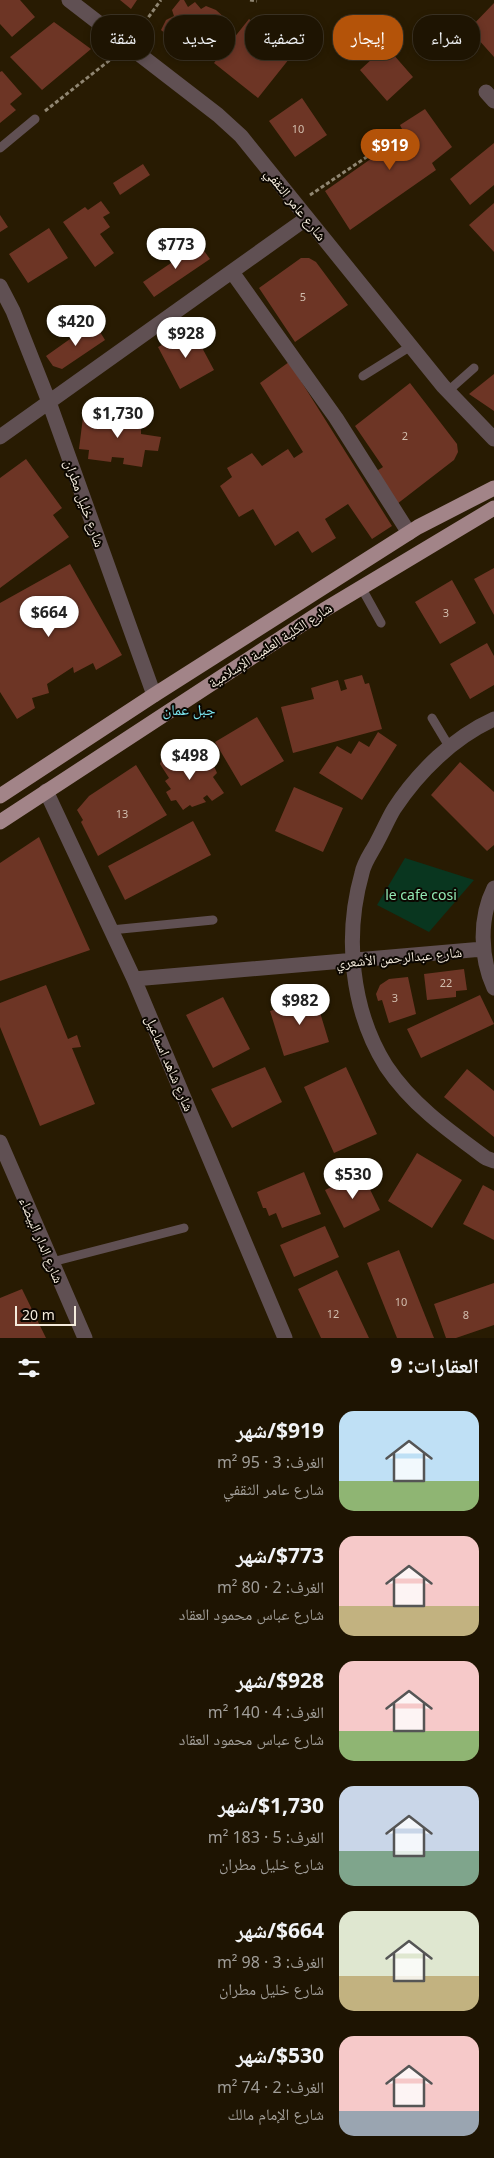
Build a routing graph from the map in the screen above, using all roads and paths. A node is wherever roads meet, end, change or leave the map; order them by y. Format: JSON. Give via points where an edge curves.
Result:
{"nodes":[{"id":1,"x":69,"y":0,"type":"edge"},
{"id":2,"x":161,"y":0,"type":"edge"},
{"id":3,"x":250,"y":0,"type":"edge"},
{"id":4,"x":257,"y":1,"type":"dead end"},
{"id":5,"x":149,"y":15,"type":"edge"},
{"id":6,"x":91,"y":17,"type":"edge"},
{"id":7,"x":109,"y":60,"type":"edge"},
{"id":8,"x":146,"y":60,"type":"edge"},
{"id":9,"x":35,"y":119,"type":"joint"},
{"id":10,"x":392,"y":140,"type":"dead end"},
{"id":11,"x":0,"y":148,"type":"edge"},
{"id":12,"x":297,"y":204,"type":"junction"},
{"id":13,"x":307,"y":218,"type":"junction"},
{"id":14,"x":232,"y":272,"type":"junction"},
{"id":15,"x":0,"y":286,"type":"edge"},
{"id":16,"x":411,"y":346,"type":"junction"},
{"id":17,"x":474,"y":368,"type":"dead end"},
{"id":18,"x":363,"y":376,"type":"dead end"},
{"id":19,"x":448,"y":391,"type":"junction"},
{"id":20,"x":48,"y":402,"type":"junction"},
{"id":21,"x":0,"y":437,"type":"edge"},
{"id":22,"x":494,"y":439,"type":"edge"},
{"id":23,"x":494,"y":488,"type":"edge"},
{"id":24,"x":494,"y":508,"type":"edge"},
{"id":25,"x":409,"y":533,"type":"junction"},
{"id":26,"x":361,"y":587,"type":"junction"},
{"id":27,"x":381,"y":623,"type":"dead end"},
{"id":28,"x":154,"y":695,"type":"junction"},
{"id":29,"x":432,"y":718,"type":"dead end"},
{"id":30,"x":494,"y":719,"type":"edge"},
{"id":31,"x":450,"y":748,"type":"junction"},
{"id":32,"x":46,"y":791,"type":"junction"},
{"id":33,"x":0,"y":796,"type":"edge"},
{"id":34,"x":0,"y":822,"type":"edge"},
{"id":35,"x":494,"y":888,"type":"edge"},
{"id":36,"x":213,"y":920,"type":"dead end"},
{"id":37,"x":112,"y":930,"type":"junction"},
{"id":38,"x":483,"y":949,"type":"junction"},
{"id":39,"x":353,"y":962,"type":"junction"},
{"id":40,"x":134,"y":979,"type":"junction"},
{"id":41,"x":494,"y":988,"type":"edge"},
{"id":42,"x":0,"y":1142,"type":"edge"},
{"id":43,"x":494,"y":1161,"type":"edge"},
{"id":44,"x":184,"y":1228,"type":"dead end"},
{"id":45,"x":52,"y":1262,"type":"junction"},
{"id":46,"x":85,"y":1338,"type":"edge"},
{"id":47,"x":285,"y":1338,"type":"edge"}],
"edges":[{"from":1,"to":6,"type":"street","name":"شارع عامر الثقفي"},
{"from":2,"to":5,"type":"path"},
{"from":3,"to":4,"type":"path"},
{"from":7,"to":9,"type":"path"},
{"from":8,"to":12,"type":"street","name":"شارع عامر الثقفي","via":[[232,127]]},
{"from":9,"to":11,"type":"lane"},
{"from":10,"to":12,"type":"path"},
{"from":12,"to":13,"type":"street","name":"شارع عامر الثقفي"},
{"from":13,"to":14,"type":"street"},
{"from":13,"to":16,"type":"street","name":"شارع عامر الثقفي"},
{"from":14,"to":20,"type":"street"},
{"from":14,"to":25,"type":"street","via":[[336,418]]},
{"from":15,"to":20,"type":"street","name":"شارع خليل مطران"},
{"from":16,"to":18,"type":"lane"},
{"from":16,"to":19,"type":"street","name":"شارع عامر الثقفي"},
{"from":17,"to":19,"type":"lane"},
{"from":19,"to":22,"type":"street","name":"شارع عامر الثقفي"},
{"from":20,"to":21,"type":"street"},
{"from":20,"to":28,"type":"street","name":"شارع خليل مطران"},
{"from":23,"to":25,"type":"main road","name":"شارع الكلية العلمية الإسلامية"},
{"from":24,"to":26,"type":"main road","name":"شارع الكلية العلمية الإسلامية"},
{"from":25,"to":28,"type":"main road","name":"شارع الكلية العلمية الإسلامية"},
{"from":26,"to":27,"type":"lane"},
{"from":26,"to":32,"type":"main road","name":"شارع الكلية العلمية الإسلامية"},
{"from":28,"to":33,"type":"main road","name":"شارع الكلية العلمية الإسلامية"},
{"from":29,"to":31,"type":"lane"},
{"from":30,"to":31,"type":"street","via":[[475,728]]},
{"from":31,"to":39,"type":"street","via":[[432,762],[394,808],[362,871],[353,912]]},
{"from":32,"to":34,"type":"main road","name":"شارع الكلية العلمية الإسلامية"},
{"from":32,"to":37,"type":"street","name":"شارع شاهد اسماعيل"},
{"from":35,"to":38,"type":"street","via":[[484,922]]},
{"from":36,"to":37,"type":"lane"},
{"from":37,"to":40,"type":"street","name":"شارع شاهد اسماعيل"},
{"from":38,"to":39,"type":"street","name":"شارع عبدالرحمن الأشعري"},
{"from":38,"to":41,"type":"street"},
{"from":39,"to":40,"type":"street","name":"شارع عبدالرحمن الأشعري"},
{"from":39,"to":43,"type":"street","via":[[360,1008],[386,1066],[410,1096],[441,1126]]},
{"from":40,"to":47,"type":"street","name":"شارع شاهد اسماعيل"},
{"from":42,"to":45,"type":"street","name":"شارع الدار البيضاء"},
{"from":44,"to":45,"type":"lane"},
{"from":45,"to":46,"type":"street","name":"شارع الدار البيضاء"}]}
